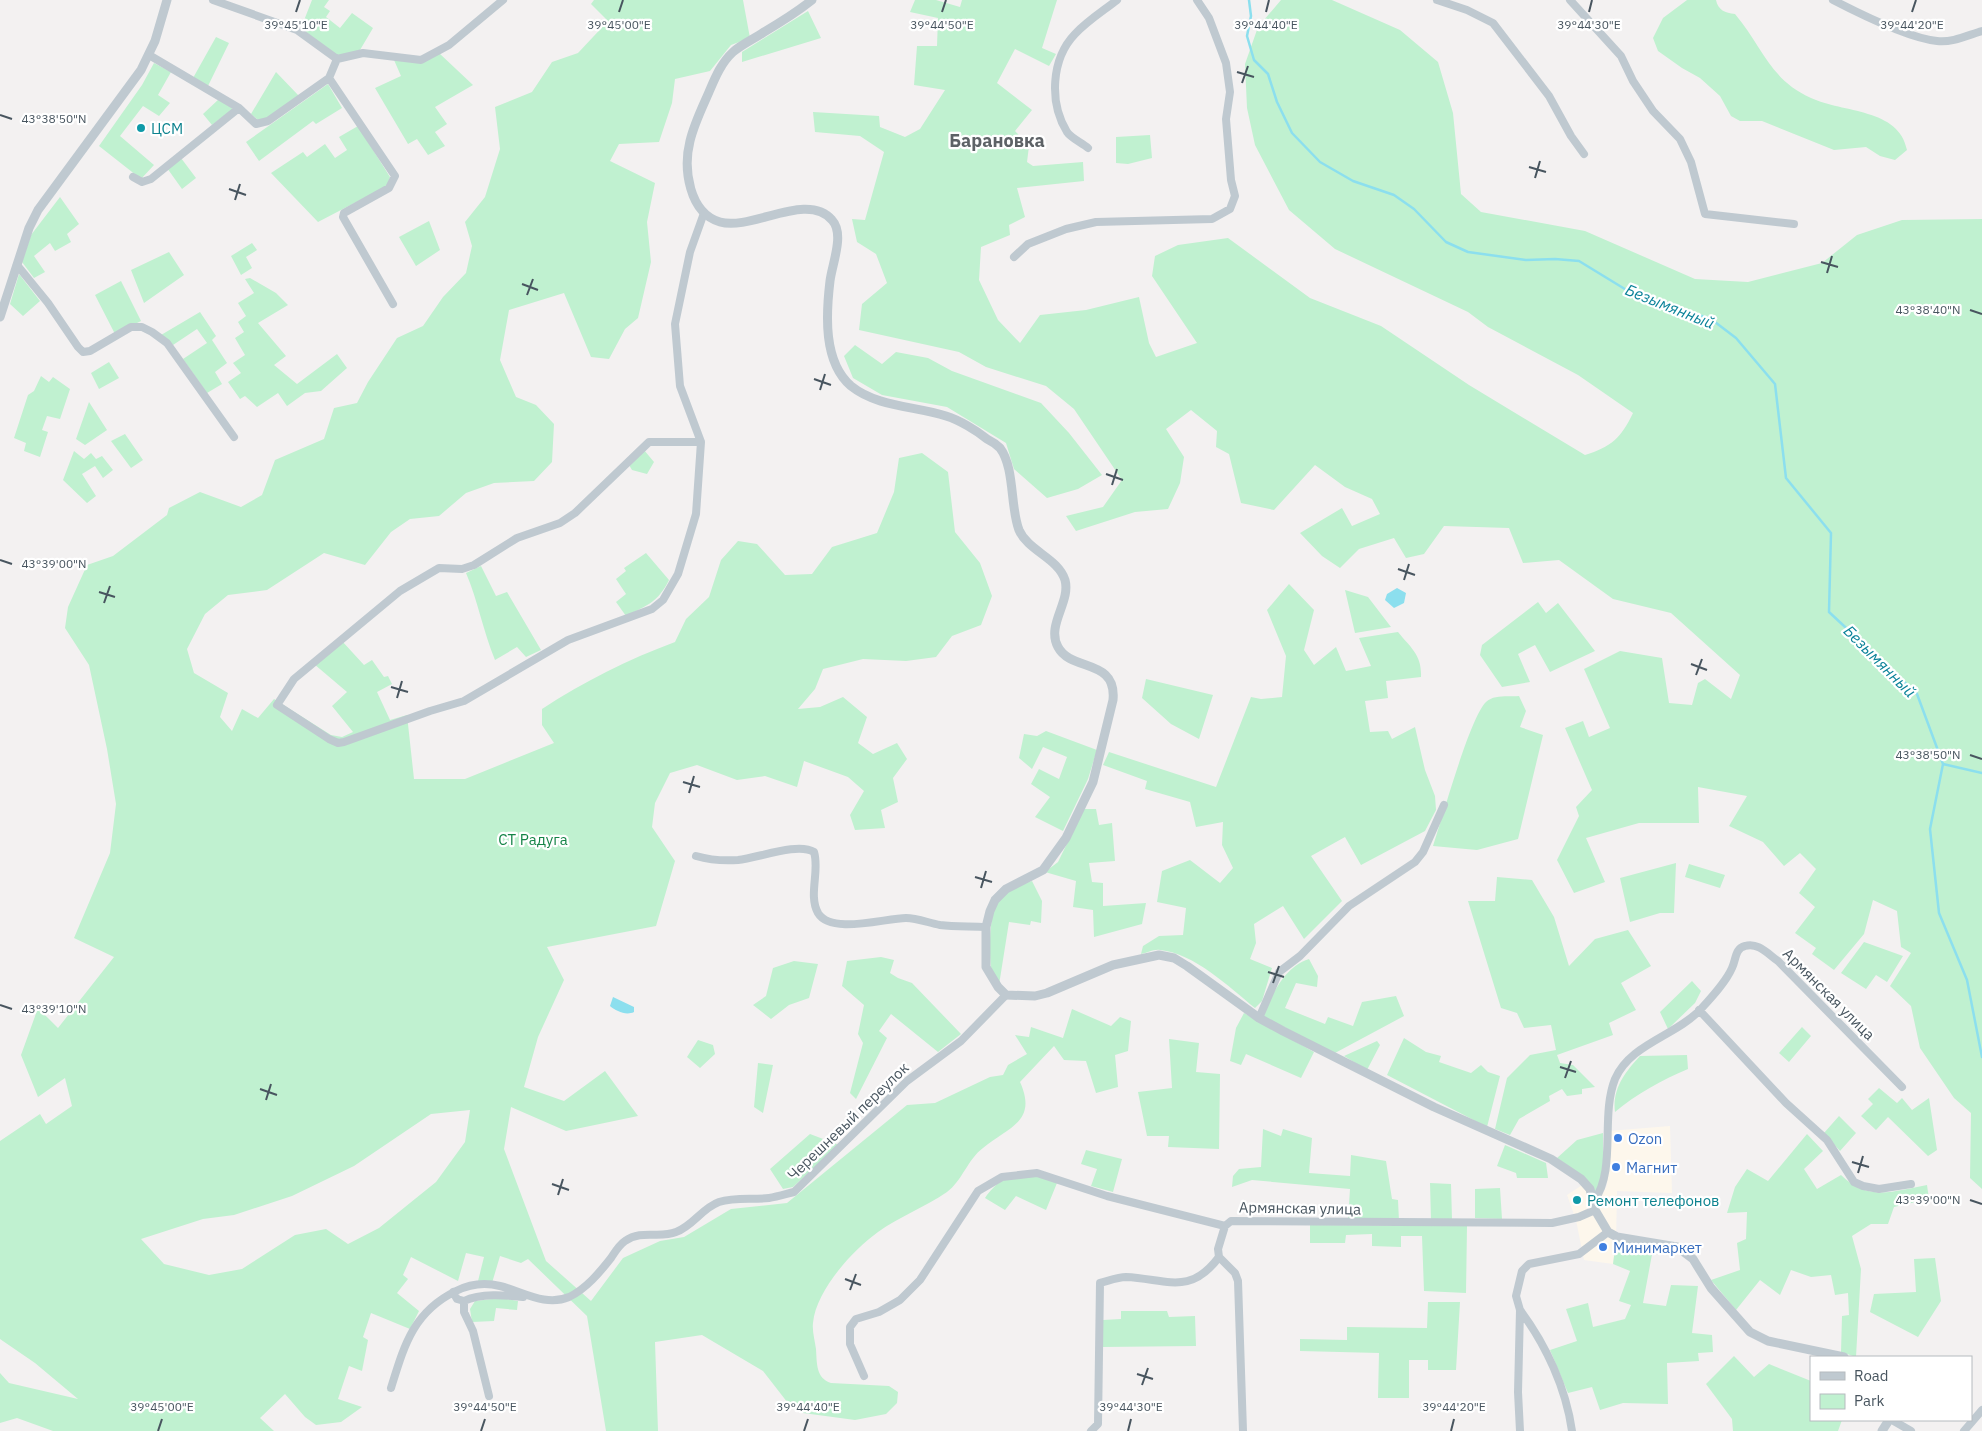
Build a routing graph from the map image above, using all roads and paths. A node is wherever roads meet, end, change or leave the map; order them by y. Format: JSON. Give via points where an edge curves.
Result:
{"nodes":[{"id":1,"x":167,"y":0,"type":"edge"},
{"id":2,"x":213,"y":0,"type":"edge"},
{"id":3,"x":503,"y":0,"type":"edge"},
{"id":4,"x":812,"y":0,"type":"edge"},
{"id":5,"x":1117,"y":0,"type":"edge"},
{"id":6,"x":1197,"y":0,"type":"edge"},
{"id":7,"x":1437,"y":0,"type":"edge"},
{"id":8,"x":1833,"y":0,"type":"edge"},
{"id":9,"x":1572,"y":1,"type":"edge"},
{"id":10,"x":1982,"y":31,"type":"edge"},
{"id":11,"x":150,"y":55,"type":"junction"},
{"id":12,"x":337,"y":59,"type":"junction"},
{"id":13,"x":329,"y":78,"type":"junction"},
{"id":14,"x":239,"y":108,"type":"junction"},
{"id":15,"x":1088,"y":148,"type":"dead end"},
{"id":16,"x":1584,"y":154,"type":"dead end"},
{"id":17,"x":133,"y":178,"type":"dead end"},
{"id":18,"x":704,"y":214,"type":"junction"},
{"id":19,"x":1794,"y":224,"type":"dead end"},
{"id":20,"x":1014,"y":257,"type":"dead end"},
{"id":21,"x":17,"y":265,"type":"junction"},
{"id":22,"x":393,"y":304,"type":"dead end"},
{"id":23,"x":0,"y":317,"type":"edge"},
{"id":24,"x":234,"y":437,"type":"dead end"},
{"id":25,"x":701,"y":442,"type":"junction"},
{"id":26,"x":1444,"y":805,"type":"dead end"},
{"id":27,"x":696,"y":856,"type":"dead end"},
{"id":28,"x":986,"y":927,"type":"junction"},
{"id":29,"x":1006,"y":994,"type":"junction"},
{"id":30,"x":1699,"y":1010,"type":"junction"},
{"id":31,"x":1259,"y":1018,"type":"junction"},
{"id":32,"x":1902,"y":1087,"type":"dead end"},
{"id":33,"x":1911,"y":1184,"type":"dead end"},
{"id":34,"x":1594,"y":1206,"type":"junction"},
{"id":35,"x":1225,"y":1226,"type":"junction"},
{"id":36,"x":1608,"y":1232,"type":"junction"},
{"id":37,"x":1219,"y":1257,"type":"junction"},
{"id":38,"x":453,"y":1292,"type":"junction"},
{"id":39,"x":538,"y":1298,"type":"junction"},
{"id":40,"x":464,"y":1301,"type":"junction"},
{"id":41,"x":1520,"y":1310,"type":"junction"},
{"id":42,"x":1839,"y":1356,"type":"edge"},
{"id":43,"x":864,"y":1376,"type":"dead end"},
{"id":44,"x":391,"y":1388,"type":"dead end"},
{"id":45,"x":489,"y":1396,"type":"dead end"},
{"id":46,"x":1982,"y":1410,"type":"edge"},
{"id":47,"x":1892,"y":1421,"type":"edge"},
{"id":48,"x":1091,"y":1431,"type":"edge"},
{"id":49,"x":1243,"y":1431,"type":"edge"},
{"id":50,"x":1520,"y":1431,"type":"edge"},
{"id":51,"x":1572,"y":1431,"type":"edge"},
{"id":52,"x":1911,"y":1431,"type":"edge"},
{"id":53,"x":1964,"y":1431,"type":"edge"}],
"edges":[{"from":1,"to":11,"type":"street"},
{"from":2,"to":12,"type":"street","via":[[297,30]]},
{"from":3,"to":12,"type":"street","via":[[449,45],[422,60],[374,53]]},
{"from":4,"to":18,"type":"street","via":[[734,51],[720,66],[695,123],[687,158],[693,193]]},
{"from":5,"to":15,"type":"street","via":[[1074,35],[1062,53],[1055,76],[1056,104],[1067,133]]},
{"from":6,"to":20,"type":"street","via":[[1209,18],[1226,63],[1230,92],[1226,119],[1235,196],[1230,209],[1212,219],[1096,222],[1066,229],[1028,244]]},
{"from":7,"to":16,"type":"street","via":[[1493,23],[1549,96]]},
{"from":8,"to":10,"type":"street","via":[[1911,35],[1938,41],[1952,41]]},
{"from":9,"to":19,"type":"street","via":[[1621,56],[1653,111],[1680,139],[1705,214]]},
{"from":11,"to":14,"type":"street"},
{"from":11,"to":21,"type":"street","via":[[38,210]]},
{"from":12,"to":13,"type":"street"},
{"from":13,"to":14,"type":"street","via":[[260,125]]},
{"from":13,"to":22,"type":"street","via":[[395,176],[389,188],[344,213],[343,217]]},
{"from":14,"to":17,"type":"street","via":[[151,178],[142,182]]},
{"from":18,"to":25,"type":"street","via":[[690,252],[676,324],[680,386]]},
{"from":18,"to":28,"type":"street","via":[[726,224],[806,209],[820,212],[833,220],[837,228],[828,334],[842,374],[850,385],[869,397],[947,416],[1000,448],[1007,466],[1019,529],[1031,545],[1055,565],[1065,580],[1054,632],[1058,648],[1105,674],[1113,686],[1113,700],[1093,782],[1066,838],[1043,870],[1006,889],[995,900]]},
{"from":21,"to":23,"type":"street"},
{"from":21,"to":24,"type":"street","via":[[83,352],[131,327],[142,327],[167,343]]},
{"from":25,"to":25,"type":"street","via":[[696,514],[678,574],[663,600],[652,609],[568,640],[464,701],[344,742],[329,739],[276,705],[294,679],[400,591],[439,568],[462,569],[474,565],[517,538],[560,523],[575,513],[649,442]]},
{"from":26,"to":31,"type":"street","via":[[1423,852],[1415,862],[1350,906],[1300,956],[1279,972]]},
{"from":27,"to":28,"type":"street","via":[[710,860],[738,860],[793,848],[809,849],[816,858],[814,888],[818,912],[827,922],[848,924],[907,918],[940,925]]},
{"from":28,"to":29,"type":"street","via":[[986,966]]},
{"from":29,"to":31,"type":"street","via":[[1034,996],[1047,993],[1113,965],[1159,955],[1174,958],[1187,966]]},
{"from":29,"to":39,"type":"street","name":"Черешневый переулок","via":[[961,1041],[906,1082],[794,1192],[770,1198],[719,1202],[675,1233],[637,1234],[623,1242],[583,1288],[569,1297],[555,1300]]},
{"from":30,"to":32,"type":"street","name":"Армянская улица","via":[[1732,968],[1738,950],[1752,945],[1762,948]]},
{"from":30,"to":33,"type":"street","via":[[1786,1103],[1827,1140],[1854,1182],[1879,1189]]},
{"from":30,"to":34,"type":"street","name":"Армянская улица","via":[[1675,1030],[1636,1052],[1616,1079],[1608,1108],[1604,1178]]},
{"from":31,"to":34,"type":"street","via":[[1434,1107],[1551,1159],[1581,1179],[1590,1189]]},
{"from":34,"to":35,"type":"street","name":"Армянская улица","via":[[1579,1217],[1552,1223],[1231,1221]]},
{"from":34,"to":36,"type":"street"},
{"from":35,"to":37,"type":"street"},
{"from":35,"to":43,"type":"street","name":"Армянская улица","via":[[1107,1196],[1037,1172],[1002,1177],[978,1191],[920,1280],[900,1300],[880,1312],[856,1319],[850,1326],[850,1344]]},
{"from":36,"to":41,"type":"street","via":[[1579,1254],[1529,1264],[1522,1270],[1516,1296]]},
{"from":36,"to":42,"type":"street","via":[[1617,1237],[1677,1247],[1693,1258],[1711,1288],[1750,1332],[1768,1341]]},
{"from":37,"to":48,"type":"street","via":[[1200,1277],[1185,1282],[1124,1277],[1100,1283],[1098,1424]]},
{"from":37,"to":49,"type":"street","via":[[1235,1273],[1238,1281]]},
{"from":38,"to":39,"type":"street","name":"Черешневый переулок","via":[[479,1283]]},
{"from":38,"to":40,"type":"street","via":[[457,1299]]},
{"from":38,"to":44,"type":"street","name":"Черешневый переулок","via":[[423,1313],[404,1346]]},
{"from":39,"to":40,"type":"street","name":"Черешневый переулок","via":[[505,1295]]},
{"from":40,"to":45,"type":"street","via":[[464,1312],[473,1331]]},
{"from":41,"to":50,"type":"street"},
{"from":41,"to":51,"type":"street","via":[[1547,1354],[1567,1403]]},
{"from":46,"to":53,"type":"street"},
{"from":47,"to":52,"type":"street"}]}
